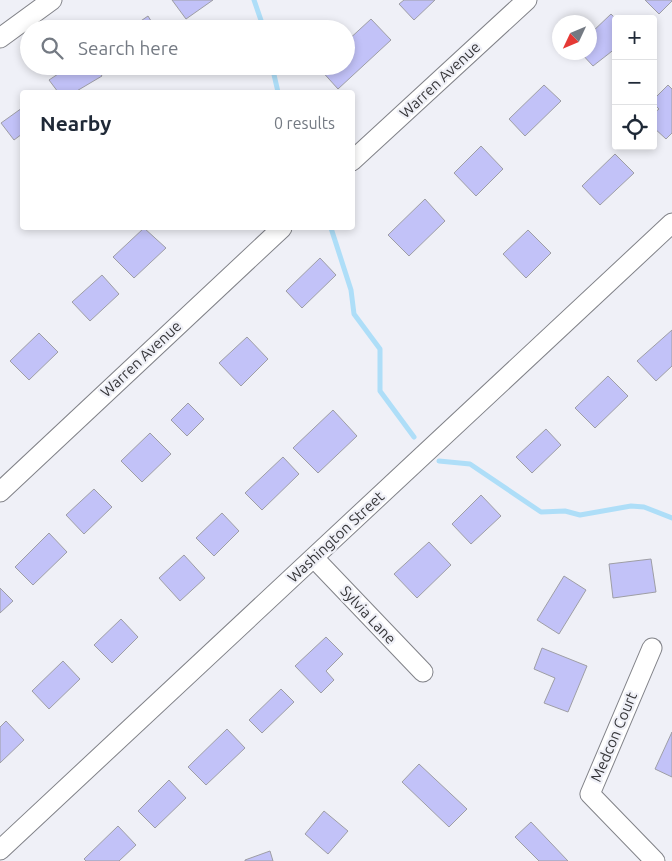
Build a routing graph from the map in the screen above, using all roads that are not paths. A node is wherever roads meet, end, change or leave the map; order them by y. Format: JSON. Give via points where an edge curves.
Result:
{"nodes":[{"id":1,"x":52,"y":0,"type":"edge"},
{"id":2,"x":527,"y":0,"type":"edge"},
{"id":3,"x":25,"y":20,"type":"edge"},
{"id":4,"x":20,"y":23,"type":"edge"},
{"id":5,"x":0,"y":38,"type":"edge"},
{"id":6,"x":355,"y":158,"type":"edge"},
{"id":7,"x":672,"y":223,"type":"edge"},
{"id":8,"x":280,"y":230,"type":"edge"},
{"id":9,"x":0,"y":492,"type":"edge"},
{"id":10,"x":314,"y":558,"type":"junction"},
{"id":11,"x":652,"y":648,"type":"dead end"},
{"id":12,"x":423,"y":672,"type":"dead end"},
{"id":13,"x":0,"y":850,"type":"edge"},
{"id":14,"x":655,"y":861,"type":"edge"}],
"edges":[{"from":1,"to":3,"type":"street"},
{"from":2,"to":6,"type":"street","name":"Warren Avenue"},
{"from":4,"to":5,"type":"street"},
{"from":7,"to":10,"type":"street","name":"Washington Street"},
{"from":8,"to":9,"type":"street","name":"Warren Avenue"},
{"from":10,"to":12,"type":"street","name":"Sylvia Lane"},
{"from":10,"to":13,"type":"street","name":"Washington Street"},
{"from":11,"to":14,"type":"street","name":"Medcon Court","via":[[590,794]]}]}
